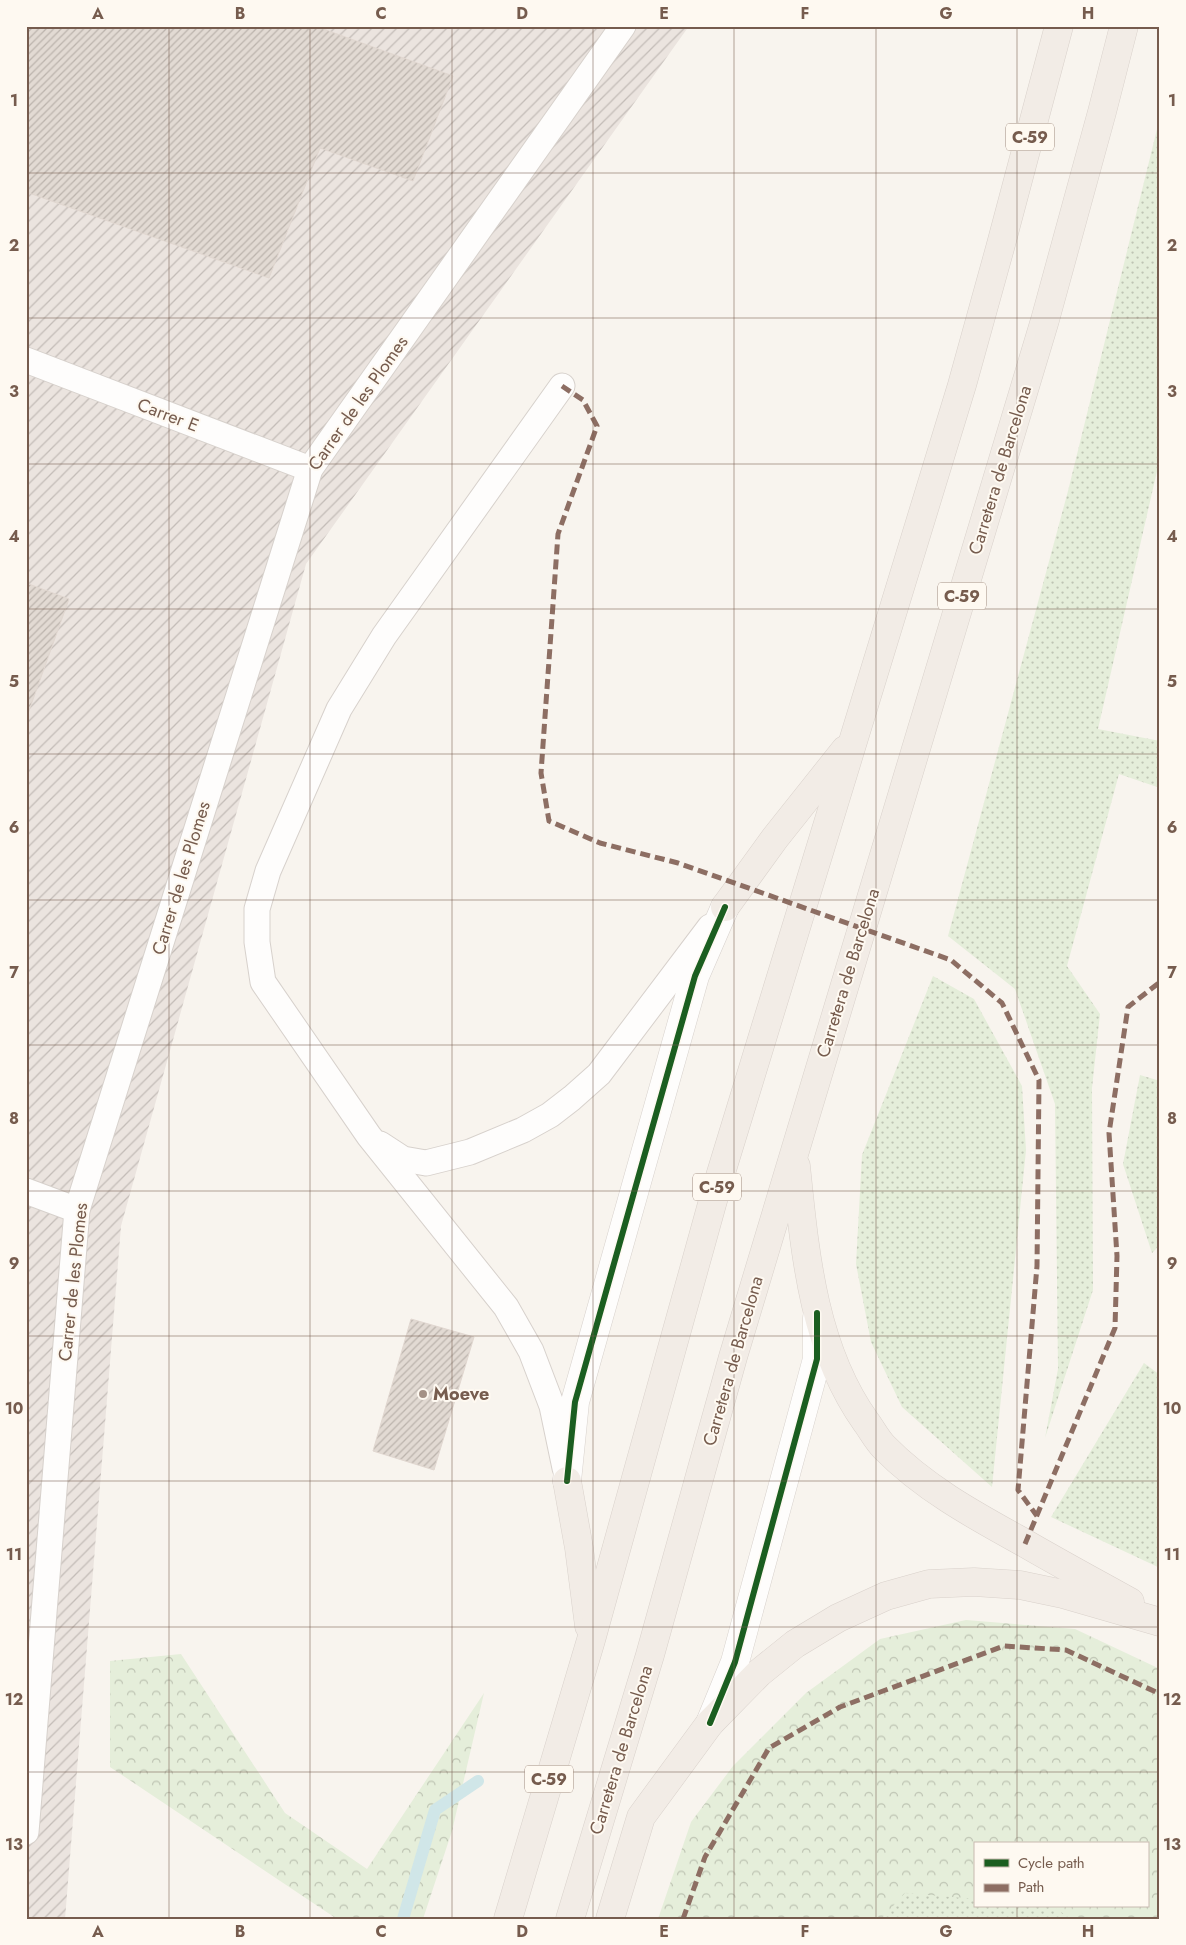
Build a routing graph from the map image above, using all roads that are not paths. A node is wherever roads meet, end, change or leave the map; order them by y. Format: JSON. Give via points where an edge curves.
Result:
{"nodes":[{"id":1,"x":623,"y":26,"type":"edge"},
{"id":2,"x":1059,"y":26,"type":"edge"},
{"id":3,"x":1124,"y":26,"type":"edge"},
{"id":4,"x":26,"y":360,"type":"edge"},
{"id":5,"x":562,"y":386,"type":"dead end"},
{"id":6,"x":310,"y":469,"type":"junction"},
{"id":7,"x":855,"y":737,"type":"junction"},
{"id":8,"x":725,"y":907,"type":"junction"},
{"id":9,"x":369,"y":1136,"type":"junction"},
{"id":10,"x":794,"y":1152,"type":"junction"},
{"id":11,"x":26,"y":1191,"type":"edge"},
{"id":12,"x":77,"y":1210,"type":"junction"},
{"id":13,"x":818,"y":1314,"type":"junction"},
{"id":14,"x":567,"y":1481,"type":"junction"},
{"id":15,"x":1160,"y":1620,"type":"edge"},
{"id":16,"x":591,"y":1640,"type":"junction"},
{"id":17,"x":710,"y":1723,"type":"junction"},
{"id":18,"x":26,"y":1832,"type":"edge"},
{"id":19,"x":508,"y":1919,"type":"edge"},
{"id":20,"x":570,"y":1919,"type":"edge"},
{"id":21,"x":610,"y":1919,"type":"edge"}],
"edges":[{"from":1,"to":6,"type":"lane","name":"Carrer de les Plomes"},
{"from":2,"to":7,"type":"highway","number":"C-59","via":[[967,366]]},
{"from":3,"to":10,"type":"highway","name":"Carretera de Barcelona","number":"C-59","via":[[1045,320]]},
{"from":4,"to":6,"type":"lane","name":"Carrer E"},
{"from":5,"to":9,"type":"lane","via":[[384,636],[339,709],[268,871],[257,909],[257,942],[264,982]]},
{"from":6,"to":12,"type":"lane","name":"Carrer de les Plomes"},
{"from":7,"to":8,"type":"highway"},
{"from":7,"to":16,"type":"highway","number":"C-59","via":[[717,1186]]},
{"from":8,"to":9,"type":"lane","via":[[599,1074],[550,1115],[470,1152],[426,1164],[403,1159]]},
{"from":8,"to":14,"type":"street","via":[[695,976],[575,1402]]},
{"from":9,"to":14,"type":"lane","via":[[506,1307],[531,1351],[552,1406]]},
{"from":10,"to":13,"type":"highway","via":[[803,1236]]},
{"from":10,"to":20,"type":"highway","name":"Carretera de Barcelona","number":"C-59"},
{"from":11,"to":12,"type":"lane"},
{"from":12,"to":18,"type":"lane","name":"Carrer de les Plomes"},
{"from":13,"to":15,"type":"highway","via":[[831,1357],[854,1406],[883,1446],[916,1476],[971,1514]]},
{"from":13,"to":17,"type":"street","via":[[817,1358],[735,1662]]},
{"from":14,"to":16,"type":"highway"},
{"from":15,"to":17,"type":"highway","via":[[1020,1586],[974,1582],[930,1584],[886,1596],[838,1618],[795,1644],[759,1673]]},
{"from":16,"to":19,"type":"highway","number":"C-59"},
{"from":17,"to":21,"type":"highway","via":[[641,1817]]}]}
